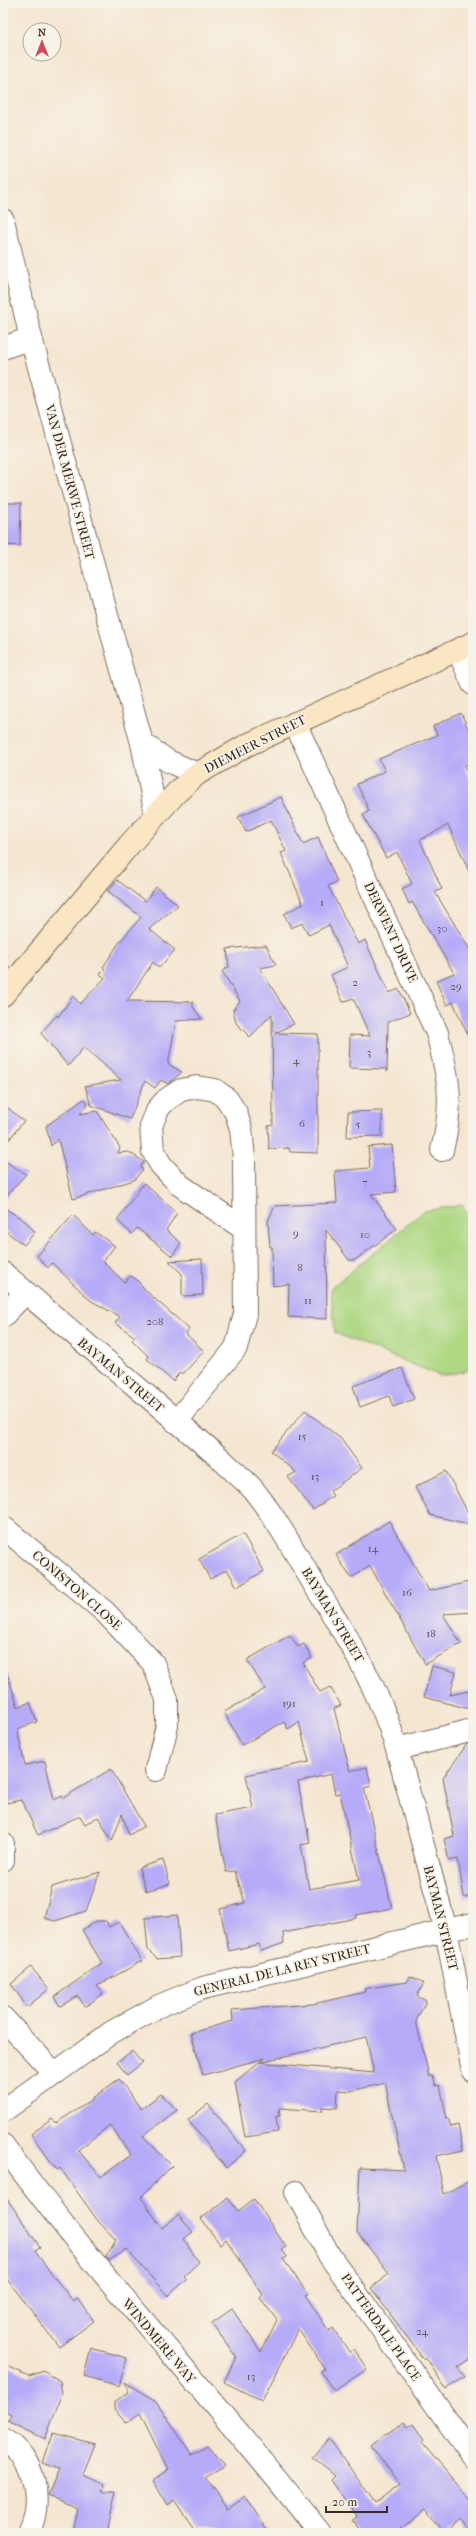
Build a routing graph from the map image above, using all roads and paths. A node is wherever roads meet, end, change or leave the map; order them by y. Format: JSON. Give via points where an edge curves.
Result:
{"nodes":[{"id":1,"x":3,"y":220,"type":"edge"},
{"id":2,"x":31,"y":338,"type":"junction"},
{"id":3,"x":3,"y":348,"type":"edge"},
{"id":4,"x":466,"y":647,"type":"edge"},
{"id":5,"x":473,"y":684,"type":"edge"},
{"id":6,"x":295,"y":723,"type":"junction"},
{"id":7,"x":142,"y":743,"type":"junction"},
{"id":8,"x":197,"y":774,"type":"junction"},
{"id":9,"x":156,"y":815,"type":"junction"},
{"id":10,"x":3,"y":995,"type":"edge"},
{"id":11,"x":442,"y":1150,"type":"dead end"},
{"id":12,"x":244,"y":1229,"type":"junction"},
{"id":13,"x":3,"y":1273,"type":"edge"},
{"id":14,"x":24,"y":1292,"type":"junction"},
{"id":15,"x":3,"y":1316,"type":"edge"},
{"id":16,"x":176,"y":1422,"type":"junction"},
{"id":17,"x":3,"y":1527,"type":"edge"},
{"id":18,"x":473,"y":1730,"type":"edge"},
{"id":19,"x":396,"y":1749,"type":"junction"},
{"id":20,"x":156,"y":1770,"type":"dead end"},
{"id":21,"x":3,"y":1844,"type":"edge"},
{"id":22,"x":3,"y":1860,"type":"edge"},
{"id":23,"x":473,"y":1924,"type":"edge"},
{"id":24,"x":446,"y":1930,"type":"junction"},
{"id":25,"x":3,"y":2018,"type":"edge"},
{"id":26,"x":473,"y":2071,"type":"edge"},
{"id":27,"x":55,"y":2074,"type":"junction"},
{"id":28,"x":3,"y":2111,"type":"edge"},
{"id":29,"x":3,"y":2145,"type":"edge"},
{"id":30,"x":296,"y":2192,"type":"dead end"},
{"id":31,"x":3,"y":2439,"type":"edge"},
{"id":32,"x":473,"y":2457,"type":"edge"},
{"id":33,"x":28,"y":2533,"type":"edge"},
{"id":34,"x":320,"y":2533,"type":"edge"}],
"edges":[{"from":1,"to":2,"type":"street","name":"VAN DER MERWE STREET"},
{"from":2,"to":3,"type":"street"},
{"from":2,"to":7,"type":"street","name":"VAN DER MERWE STREET"},
{"from":4,"to":5,"type":"street"},
{"from":4,"to":6,"type":"street","name":"DIEMEER STREET"},
{"from":6,"to":8,"type":"street","name":"DIEMEER STREET","via":[[222,758]]},
{"from":6,"to":11,"type":"street","name":"DERWENT DRIVE","via":[[437,1033],[450,1098],[449,1120]]},
{"from":7,"to":8,"type":"street","via":[[168,761]]},
{"from":7,"to":9,"type":"street","name":"VAN DER MERWE STREET","via":[[150,795]]},
{"from":8,"to":9,"type":"street","name":"DIEMEER STREET"},
{"from":9,"to":10,"type":"street","name":"DIEMEER STREET"},
{"from":12,"to":12,"type":"street","via":[[244,1158],[241,1129],[236,1113],[227,1098],[215,1090],[197,1087],[181,1090],[158,1109],[151,1126],[153,1151],[161,1165],[180,1185]]},
{"from":12,"to":16,"type":"street","via":[[246,1314],[236,1348]]},
{"from":13,"to":14,"type":"street","name":"BAYMAN STREET"},
{"from":14,"to":15,"type":"street"},
{"from":14,"to":16,"type":"street","name":"BAYMAN STREET"},
{"from":16,"to":19,"type":"street","name":"BAYMAN STREET","via":[[250,1486],[268,1510],[374,1684],[388,1719]]},
{"from":17,"to":20,"type":"street","name":"CONISTON CLOSE","via":[[105,1612],[154,1663],[168,1699],[168,1726]]},
{"from":18,"to":19,"type":"street"},
{"from":19,"to":24,"type":"street","name":"BAYMAN STREET"},
{"from":21,"to":22,"type":"street"},
{"from":23,"to":24,"type":"street","name":"GENERAL DE LA REY STREET"},
{"from":24,"to":26,"type":"street","name":"BAYMAN STREET"},
{"from":24,"to":27,"type":"street","name":"GENERAL DE LA REY STREET","via":[[203,1988],[161,2005],[112,2032]]},
{"from":25,"to":27,"type":"street"},
{"from":27,"to":28,"type":"street","name":"GENERAL DE LA REY STREET"},
{"from":29,"to":34,"type":"street","name":"WINDMERE WAY","via":[[48,2208],[152,2334],[275,2474]]},
{"from":30,"to":32,"type":"street","name":"PATTERDALE PLACE","via":[[329,2255]]},
{"from":31,"to":33,"type":"street","via":[[23,2455],[32,2471],[35,2507]]}]}
